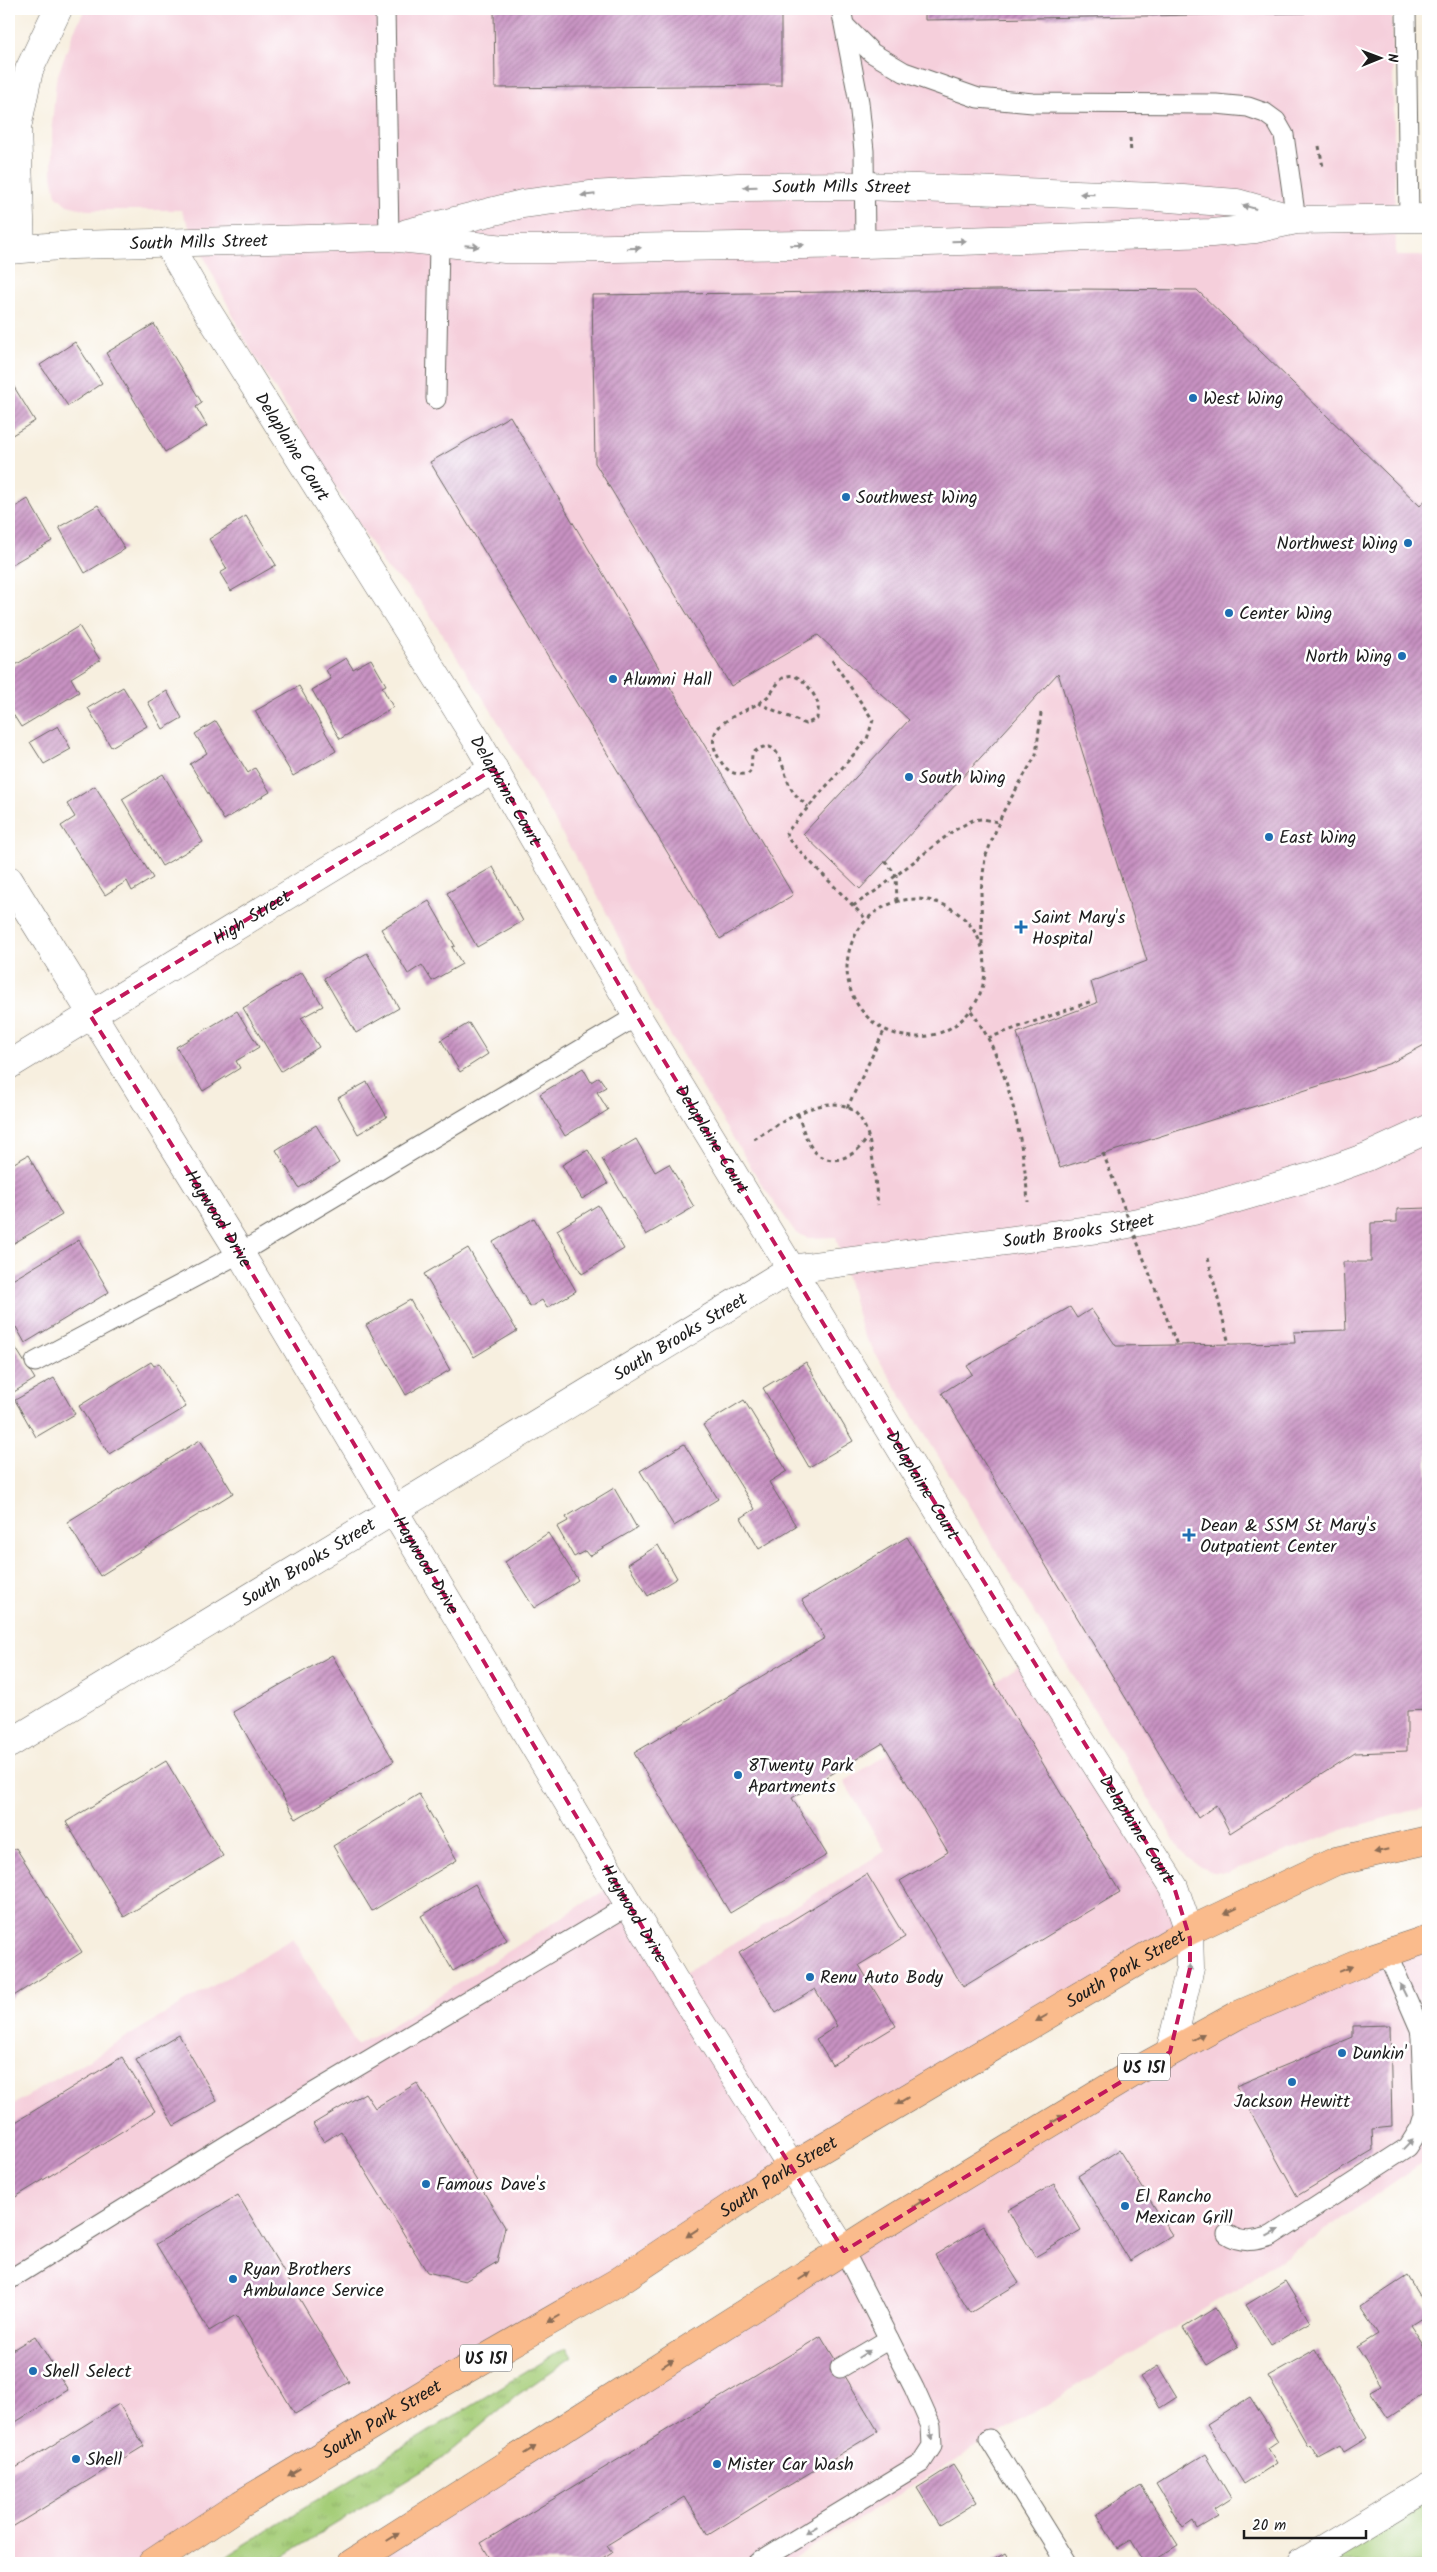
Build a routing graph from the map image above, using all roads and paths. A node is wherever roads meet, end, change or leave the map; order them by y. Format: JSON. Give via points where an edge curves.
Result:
{"nodes":[{"id":1,"x":58,"y":9,"type":"edge"},
{"id":2,"x":385,"y":9,"type":"edge"},
{"id":3,"x":1406,"y":9,"type":"edge"},
{"id":4,"x":843,"y":17,"type":"edge"},
{"id":5,"x":1130,"y":138,"type":"dead end"},
{"id":6,"x":1131,"y":154,"type":"dead end"},
{"id":7,"x":865,"y":186,"type":"junction"},
{"id":8,"x":1418,"y":218,"type":"edge"},
{"id":9,"x":1296,"y":220,"type":"junction"},
{"id":10,"x":389,"y":238,"type":"junction"},
{"id":11,"x":167,"y":242,"type":"junction"},
{"id":12,"x":439,"y":242,"type":"junction"},
{"id":13,"x":865,"y":244,"type":"junction"},
{"id":14,"x":15,"y":249,"type":"edge"},
{"id":15,"x":436,"y":399,"type":"dead end"},
{"id":16,"x":832,"y":660,"type":"dead end"},
{"id":17,"x":758,"y":702,"type":"junction"},
{"id":18,"x":1041,"y":712,"type":"dead end"},
{"id":19,"x":494,"y":769,"type":"junction"},
{"id":20,"x":808,"y":807,"type":"junction"},
{"id":21,"x":998,"y":822,"type":"junction"},
{"id":22,"x":885,"y":861,"type":"dead end"},
{"id":23,"x":896,"y":875,"type":"junction"},
{"id":24,"x":9,"y":880,"type":"edge"},
{"id":25,"x":897,"y":903,"type":"junction"},
{"id":26,"x":853,"y":906,"type":"junction"},
{"id":27,"x":866,"y":920,"type":"junction"},
{"id":28,"x":982,"y":944,"type":"junction"},
{"id":29,"x":1092,"y":1001,"type":"dead end"},
{"id":30,"x":971,"y":1011,"type":"junction"},
{"id":31,"x":90,"y":1015,"type":"junction"},
{"id":32,"x":637,"y":1016,"type":"junction"},
{"id":33,"x":885,"y":1029,"type":"junction"},
{"id":34,"x":988,"y":1038,"type":"junction"},
{"id":35,"x":9,"y":1065,"type":"edge"},
{"id":36,"x":848,"y":1108,"type":"junction"},
{"id":37,"x":798,"y":1114,"type":"junction"},
{"id":38,"x":1428,"y":1129,"type":"edge"},
{"id":39,"x":868,"y":1137,"type":"junction"},
{"id":40,"x":753,"y":1140,"type":"dead end"},
{"id":41,"x":1103,"y":1153,"type":"dead end"},
{"id":42,"x":878,"y":1205,"type":"dead end"},
{"id":43,"x":1032,"y":1238,"type":"junction"},
{"id":44,"x":240,"y":1253,"type":"junction"},
{"id":45,"x":1208,"y":1258,"type":"dead end"},
{"id":46,"x":791,"y":1269,"type":"junction"},
{"id":47,"x":1229,"y":1344,"type":"dead end"},
{"id":48,"x":1176,"y":1345,"type":"dead end"},
{"id":49,"x":34,"y":1362,"type":"dead end"},
{"id":50,"x":393,"y":1511,"type":"junction"},
{"id":51,"x":9,"y":1744,"type":"edge"},
{"id":52,"x":1428,"y":1840,"type":"edge"},
{"id":53,"x":629,"y":1904,"type":"junction"},
{"id":54,"x":1190,"y":1931,"type":"junction"},
{"id":55,"x":1428,"y":1939,"type":"edge"},
{"id":56,"x":1386,"y":1953,"type":"junction"},
{"id":57,"x":1170,"y":2052,"type":"junction"},
{"id":58,"x":791,"y":2167,"type":"junction"},
{"id":59,"x":1227,"y":2234,"type":"dead end"},
{"id":60,"x":844,"y":2252,"type":"junction"},
{"id":61,"x":9,"y":2280,"type":"edge"},
{"id":62,"x":889,"y":2339,"type":"junction"},
{"id":63,"x":840,"y":2368,"type":"dead end"},
{"id":64,"x":989,"y":2439,"type":"dead end"},
{"id":65,"x":1428,"y":2486,"type":"edge"},
{"id":66,"x":152,"y":2563,"type":"edge"},
{"id":67,"x":352,"y":2563,"type":"edge"},
{"id":68,"x":757,"y":2563,"type":"edge"},
{"id":69,"x":1066,"y":2563,"type":"edge"},
{"id":70,"x":1301,"y":2563,"type":"edge"}],
"edges":[{"from":1,"to":14,"type":"street","via":[[29,70],[17,128]]},
{"from":2,"to":10,"type":"lane"},
{"from":3,"to":8,"type":"lane"},
{"from":4,"to":7,"type":"lane","via":[[859,102]]},
{"from":4,"to":9,"type":"lane","via":[[872,53],[904,72],[978,98],[1033,103],[1216,104],[1248,107],[1265,113],[1276,120],[1284,135]]},
{"from":5,"to":6,"type":"path"},
{"from":9,"to":7,"type":"street","name":"South Mills Street","one_way":true,"via":[[1237,203],[1164,197]]},
{"from":7,"to":10,"type":"street","name":"South Mills Street","one_way":true,"via":[[738,187],[591,195],[522,204]]},
{"from":7,"to":13,"type":"lane"},
{"from":8,"to":9,"type":"street","name":"South Mills Street"},
{"from":13,"to":9,"type":"street","name":"South Mills Street","one_way":true,"via":[[1212,233],[1255,229]]},
{"from":10,"to":11,"type":"street","name":"South Mills Street"},
{"from":10,"to":12,"type":"street","name":"South Mills Street"},
{"from":11,"to":14,"type":"street","name":"South Mills Street"},
{"from":11,"to":19,"type":"street","name":"Delaplaine Court","via":[[200,301]]},
{"from":12,"to":13,"type":"street","name":"South Mills Street","one_way":true,"via":[[524,249]]},
{"from":12,"to":15,"type":"lane"},
{"from":16,"to":20,"type":"path","via":[[868,710],[873,725],[868,739]]},
{"from":17,"to":17,"type":"path","via":[[806,724],[817,720],[818,705],[810,689],[792,675],[784,677],[767,698]]},
{"from":17,"to":20,"type":"path","via":[[732,716],[717,729],[713,749],[732,774],[740,775],[751,771],[752,754],[763,747],[770,747],[777,752],[794,794]]},
{"from":18,"to":21,"type":"path","via":[[1036,755]]},
{"from":19,"to":31,"type":"street","name":"High Street"},
{"from":19,"to":32,"type":"street","name":"Delaplaine Court"},
{"from":20,"to":26,"type":"path","via":[[786,833]]},
{"from":21,"to":23,"type":"path","via":[[982,818],[973,820]]},
{"from":21,"to":28,"type":"path","via":[[985,858],[981,891]]},
{"from":22,"to":23,"type":"path"},
{"from":23,"to":25,"type":"path"},
{"from":23,"to":26,"type":"path"},
{"from":24,"to":31,"type":"street","name":"Haywood Drive"},
{"from":25,"to":27,"type":"path","via":[[885,906]]},
{"from":25,"to":28,"type":"path","via":[[908,899],[931,900],[952,909],[970,924]]},
{"from":26,"to":27,"type":"path"},
{"from":27,"to":33,"type":"path","via":[[853,939],[848,960],[849,983],[856,1004],[871,1021]]},
{"from":28,"to":30,"type":"path","via":[[982,990]]},
{"from":29,"to":34,"type":"path"},
{"from":30,"to":33,"type":"path","via":[[954,1026],[934,1035],[912,1038]]},
{"from":30,"to":34,"type":"path"},
{"from":31,"to":35,"type":"street","name":"High Street"},
{"from":31,"to":44,"type":"street","name":"Haywood Drive"},
{"from":32,"to":44,"type":"lane"},
{"from":32,"to":46,"type":"street","name":"Delaplaine Court"},
{"from":33,"to":36,"type":"path"},
{"from":34,"to":43,"type":"path","via":[[994,1048],[1017,1125]]},
{"from":36,"to":37,"type":"path","via":[[831,1103]]},
{"from":36,"to":39,"type":"path","via":[[855,1113]]},
{"from":37,"to":39,"type":"path","via":[[807,1138],[822,1157],[842,1159],[859,1150]]},
{"from":37,"to":40,"type":"path"},
{"from":38,"to":43,"type":"street","name":"South Brooks Street","via":[[1317,1175],[1228,1202],[1113,1227]]},
{"from":39,"to":42,"type":"path"},
{"from":41,"to":48,"type":"path","bridge":true},
{"from":43,"to":46,"type":"street","name":"South Brooks Street"},
{"from":44,"to":49,"type":"lane"},
{"from":44,"to":50,"type":"street","name":"Haywood Drive"},
{"from":45,"to":47,"type":"path"},
{"from":46,"to":50,"type":"street","name":"South Brooks Street"},
{"from":46,"to":54,"type":"street","name":"Delaplaine Court","via":[[1029,1659],[1174,1887]]},
{"from":50,"to":51,"type":"street","name":"South Brooks Street"},
{"from":50,"to":53,"type":"street","name":"Haywood Drive"},
{"from":52,"to":54,"type":"main road","name":"South Park Street","number":"US 151","one_way":true,"via":[[1336,1861]]},
{"from":53,"to":58,"type":"street","name":"Haywood Drive"},
{"from":53,"to":61,"type":"lane","via":[[269,2119]]},
{"from":57,"to":54,"type":"street","name":"Delaplaine Court","one_way":true,"via":[[1190,1968]]},
{"from":54,"to":58,"type":"main road","name":"South Park Street","number":"US 151","one_way":true},
{"from":55,"to":56,"type":"main road","number":"US 151"},
{"from":57,"to":56,"type":"main road","number":"US 151","one_way":true,"via":[[1238,2015]]},
{"from":59,"to":56,"type":"lane","one_way":true,"via":[[1245,2241],[1271,2236],[1408,2147],[1420,2128],[1424,2115],[1420,2028]]},
{"from":60,"to":57,"type":"main road","number":"US 151","one_way":true,"via":[[958,2179]]},
{"from":58,"to":60,"type":"street","name":"Haywood Drive"},
{"from":58,"to":66,"type":"main road","name":"South Park Street","number":"US 151","one_way":true,"via":[[616,2283],[233,2509]]},
{"from":60,"to":62,"type":"lane"},
{"from":67,"to":60,"type":"main road","number":"US 151","one_way":true},
{"from":63,"to":62,"type":"lane","one_way":true},
{"from":62,"to":68,"type":"lane","one_way":true,"via":[[931,2426],[932,2446],[921,2463]]},
{"from":64,"to":69,"type":"lane"},
{"from":65,"to":70,"type":"street"}]}
